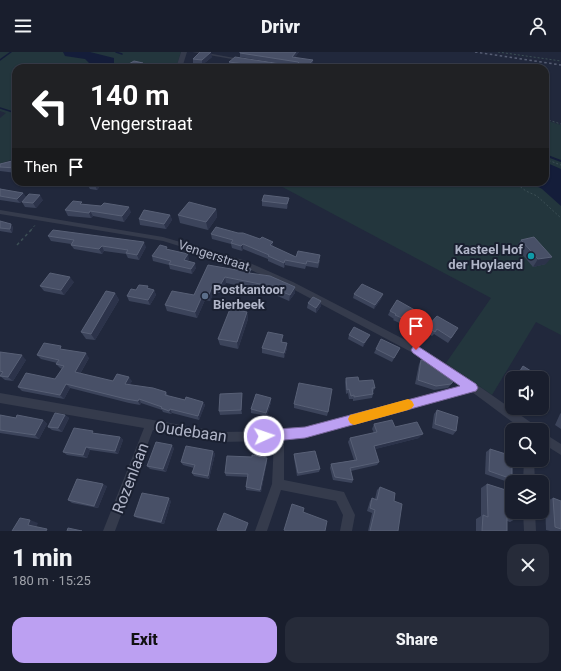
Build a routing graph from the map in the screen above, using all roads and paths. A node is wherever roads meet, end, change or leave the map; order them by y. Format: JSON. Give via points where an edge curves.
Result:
{"nodes":[{"id":1,"x":184,"y":52,"type":"edge"},
{"id":2,"x":194,"y":52,"type":"edge"},
{"id":3,"x":498,"y":52,"type":"edge"},
{"id":4,"x":561,"y":60,"type":"edge"},
{"id":5,"x":251,"y":61,"type":"edge"},
{"id":6,"x":180,"y":64,"type":"edge"},
{"id":7,"x":549,"y":120,"type":"edge"},
{"id":8,"x":561,"y":124,"type":"edge"},
{"id":9,"x":549,"y":160,"type":"edge"},
{"id":10,"x":561,"y":165,"type":"edge"},
{"id":11,"x":521,"y":186,"type":"edge"},
{"id":12,"x":0,"y":212,"type":"edge"},
{"id":13,"x":41,"y":218,"type":"junction"},
{"id":14,"x":561,"y":218,"type":"edge"},
{"id":15,"x":17,"y":245,"type":"dead end"},
{"id":16,"x":472,"y":388,"type":"junction"},
{"id":17,"x":0,"y":398,"type":"edge"},
{"id":18,"x":522,"y":423,"type":"edge"},
{"id":19,"x":150,"y":425,"type":"junction"},
{"id":20,"x":279,"y":436,"type":"junction"},
{"id":21,"x":549,"y":442,"type":"edge"},
{"id":22,"x":561,"y":450,"type":"edge"},
{"id":23,"x":278,"y":484,"type":"junction"},
{"id":24,"x":530,"y":519,"type":"edge"},
{"id":25,"x":109,"y":531,"type":"edge"},
{"id":26,"x":261,"y":531,"type":"edge"},
{"id":27,"x":346,"y":531,"type":"edge"},
{"id":28,"x":530,"y":531,"type":"edge"}],
"edges":[{"from":1,"to":6,"type":"street"},
{"from":2,"to":5,"type":"street"},
{"from":3,"to":4,"type":"path"},
{"from":7,"to":8,"type":"path"},
{"from":9,"to":10,"type":"path"},
{"from":11,"to":14,"type":"path","via":[[537,196]]},
{"from":12,"to":13,"type":"street","name":"Vengerstraat"},
{"from":13,"to":15,"type":"path"},
{"from":13,"to":16,"type":"street","name":"Vengerstraat","via":[[163,239],[240,262],[290,284],[401,341]]},
{"from":16,"to":18,"type":"street"},
{"from":16,"to":20,"type":"street","name":"Oudebaan","via":[[305,432]]},
{"from":17,"to":19,"type":"street","name":"Oudebaan"},
{"from":19,"to":20,"type":"street","name":"Oudebaan","via":[[221,437]]},
{"from":19,"to":25,"type":"street","name":"Rozenlaan"},
{"from":20,"to":23,"type":"street"},
{"from":21,"to":22,"type":"street"},
{"from":23,"to":26,"type":"street"},
{"from":23,"to":27,"type":"street","via":[[340,496],[349,515]]},
{"from":24,"to":28,"type":"street"}]}
